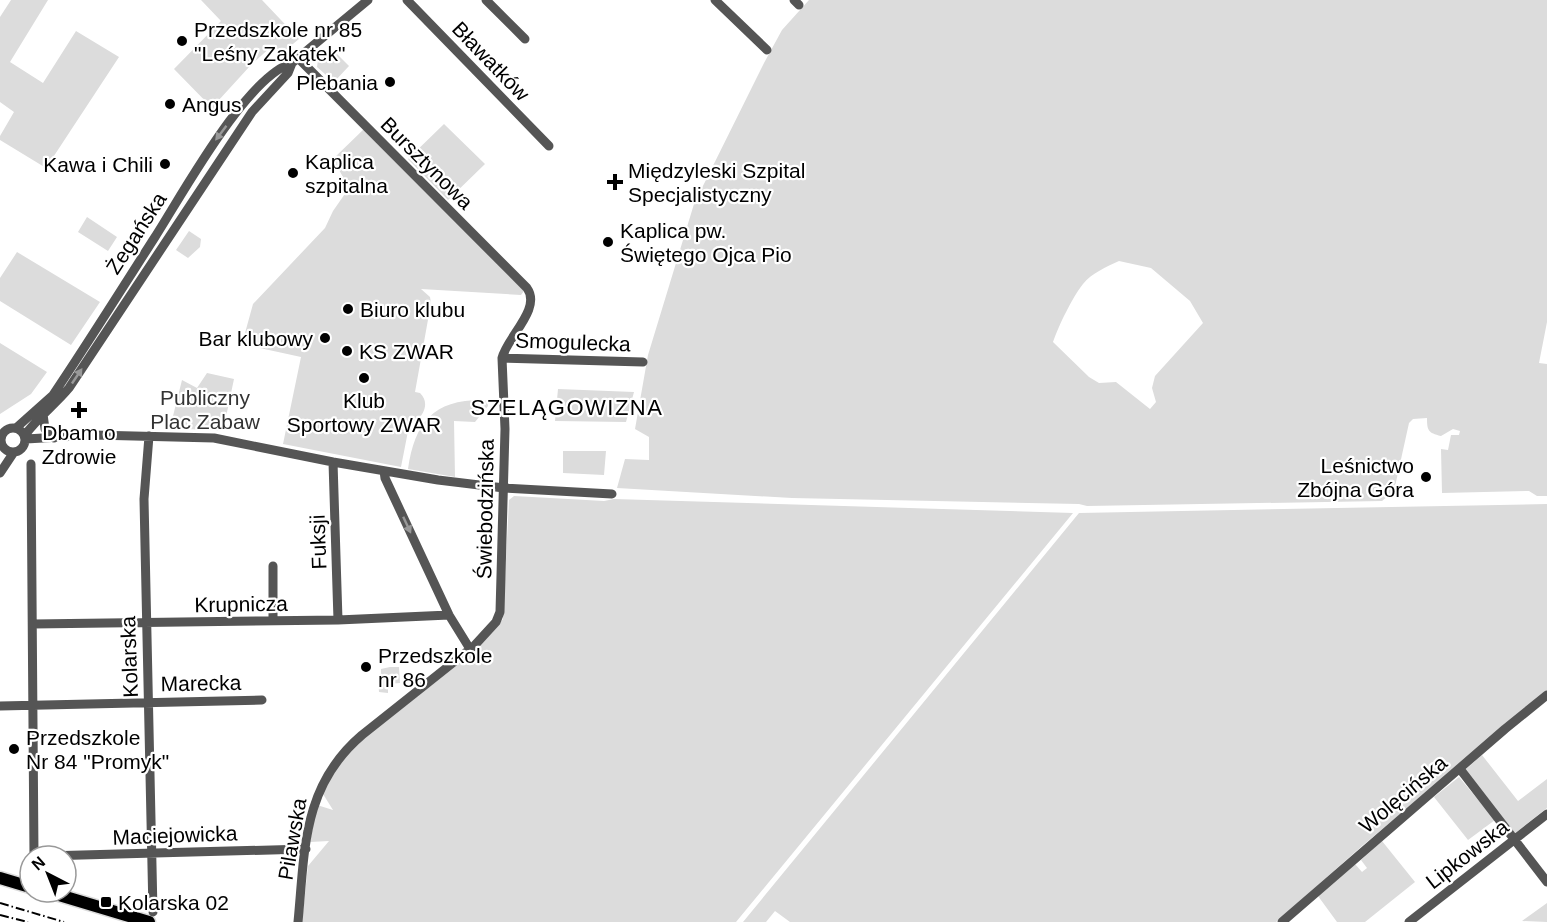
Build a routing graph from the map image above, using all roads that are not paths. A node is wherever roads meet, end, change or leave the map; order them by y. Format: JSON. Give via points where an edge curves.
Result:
{"nodes":[{"id":1,"x":368,"y":0,"type":"edge"},
{"id":2,"x":407,"y":0,"type":"edge"},
{"id":3,"x":486,"y":0,"type":"edge"},
{"id":4,"x":715,"y":0,"type":"edge"},
{"id":5,"x":525,"y":39,"type":"dead end"},
{"id":6,"x":767,"y":50,"type":"dead end"},
{"id":7,"x":295,"y":61,"type":"junction"},
{"id":8,"x":549,"y":146,"type":"dead end"},
{"id":9,"x":530,"y":294,"type":"joint"},
{"id":10,"x":502,"y":358,"type":"junction"},
{"id":11,"x":643,"y":362,"type":"dead end"},
{"id":12,"x":43,"y":414,"type":"junction"},
{"id":13,"x":16,"y":428,"type":"junction"},
{"id":14,"x":2,"y":431,"type":"edge"},
{"id":15,"x":149,"y":436,"type":"junction"},
{"id":16,"x":25,"y":437,"type":"junction"},
{"id":17,"x":54,"y":438,"type":"junction"},
{"id":18,"x":1,"y":447,"type":"edge"},
{"id":19,"x":14,"y":452,"type":"junction"},
{"id":20,"x":333,"y":462,"type":"junction"},
{"id":21,"x":31,"y":464,"type":"dead end"},
{"id":22,"x":384,"y":471,"type":"junction"},
{"id":23,"x":0,"y":473,"type":"edge"},
{"id":24,"x":504,"y":488,"type":"junction"},
{"id":25,"x":612,"y":494,"type":"dead end"},
{"id":26,"x":273,"y":566,"type":"dead end"},
{"id":27,"x":449,"y":615,"type":"junction"},
{"id":28,"x":338,"y":620,"type":"junction"},
{"id":29,"x":273,"y":621,"type":"junction"},
{"id":30,"x":146,"y":623,"type":"junction"},
{"id":31,"x":33,"y":624,"type":"junction"},
{"id":32,"x":470,"y":650,"type":"junction"},
{"id":33,"x":1547,"y":694,"type":"edge"},
{"id":34,"x":262,"y":700,"type":"dead end"},
{"id":35,"x":149,"y":702,"type":"junction"},
{"id":36,"x":32,"y":705,"type":"junction"},
{"id":37,"x":0,"y":706,"type":"edge"},
{"id":38,"x":1460,"y":770,"type":"junction"},
{"id":39,"x":1547,"y":814,"type":"edge"},
{"id":40,"x":1514,"y":840,"type":"junction"},
{"id":41,"x":34,"y":844,"type":"edge"},
{"id":42,"x":306,"y":849,"type":"junction"},
{"id":43,"x":153,"y":854,"type":"junction"},
{"id":44,"x":78,"y":855,"type":"edge"},
{"id":45,"x":0,"y":878,"type":"edge"},
{"id":46,"x":1547,"y":882,"type":"edge"},
{"id":47,"x":18,"y":883,"type":"edge"},
{"id":48,"x":78,"y":899,"type":"edge"},
{"id":49,"x":151,"y":917,"type":"edge"},
{"id":50,"x":298,"y":922,"type":"edge"},
{"id":51,"x":1282,"y":922,"type":"edge"},
{"id":52,"x":1409,"y":922,"type":"edge"}],
"edges":[{"from":1,"to":7,"type":"street","name":"Żegańska"},
{"from":2,"to":8,"type":"street","name":"Bławatków"},
{"from":3,"to":5,"type":"street"},
{"from":4,"to":6,"type":"street"},
{"from":7,"to":9,"type":"street","name":"Bursztynowa","via":[[484,244]]},
{"from":12,"to":7,"type":"street","name":"Żegańska","one_way":true,"via":[[69,388],[242,127]]},
{"from":7,"to":13,"type":"street","name":"Żegańska","one_way":true,"via":[[281,66],[225,127],[53,395]]},
{"from":9,"to":10,"type":"street","name":"Świebodzińska","via":[[527,314]]},
{"from":10,"to":11,"type":"street","name":"Smogulecka"},
{"from":10,"to":24,"type":"street","name":"Świebodzińska"},
{"from":12,"to":16,"type":"street","name":"Żegańska"},
{"from":12,"to":17,"type":"street","via":[[44,425]]},
{"from":13,"to":14,"type":"street"},
{"from":13,"to":16,"type":"street"},
{"from":14,"to":18,"type":"street"},
{"from":15,"to":17,"type":"street"},
{"from":15,"to":20,"type":"street","via":[[214,438]]},
{"from":15,"to":30,"type":"street","name":"Kolarska","via":[[144,500]]},
{"from":16,"to":17,"type":"street"},
{"from":16,"to":19,"type":"street","via":[[24,447]]},
{"from":18,"to":19,"type":"street"},
{"from":19,"to":23,"type":"street"},
{"from":20,"to":22,"type":"street"},
{"from":20,"to":28,"type":"street","name":"Fuksji"},
{"from":21,"to":31,"type":"street"},
{"from":22,"to":24,"type":"street"},
{"from":22,"to":27,"type":"street","one_way":true},
{"from":24,"to":25,"type":"street"},
{"from":24,"to":32,"type":"street","name":"Świebodzińska","via":[[500,616]]},
{"from":26,"to":29,"type":"street"},
{"from":27,"to":28,"type":"street","name":"Krupnicza"},
{"from":27,"to":32,"type":"street"},
{"from":28,"to":29,"type":"street","name":"Krupnicza"},
{"from":29,"to":30,"type":"street","name":"Krupnicza"},
{"from":30,"to":31,"type":"street","name":"Krupnicza"},
{"from":30,"to":35,"type":"street","name":"Kolarska"},
{"from":31,"to":36,"type":"street"},
{"from":32,"to":42,"type":"street","name":"Pilawska","via":[[339,756],[317,795]]},
{"from":33,"to":38,"type":"street","name":"Wolęcińska"},
{"from":34,"to":35,"type":"street","name":"Marecka"},
{"from":35,"to":36,"type":"street","name":"Marecka"},
{"from":35,"to":43,"type":"street","name":"Kolarska"},
{"from":36,"to":37,"type":"street","name":"Marecka"},
{"from":36,"to":41,"type":"street"},
{"from":38,"to":40,"type":"street"},
{"from":38,"to":51,"type":"street","name":"Wolęcińska"},
{"from":39,"to":40,"type":"street","name":"Lipkowska"},
{"from":40,"to":46,"type":"street"},
{"from":40,"to":52,"type":"street","name":"Lipkowska"},
{"from":42,"to":43,"type":"street","name":"Maciejowicka"},
{"from":42,"to":50,"type":"street","name":"Pilawska"},
{"from":43,"to":44,"type":"street","name":"Maciejowicka"},
{"from":43,"to":49,"type":"street","name":"Kolarska"},
{"from":45,"to":47,"type":"main road"},
{"from":48,"to":49,"type":"main road"}]}
